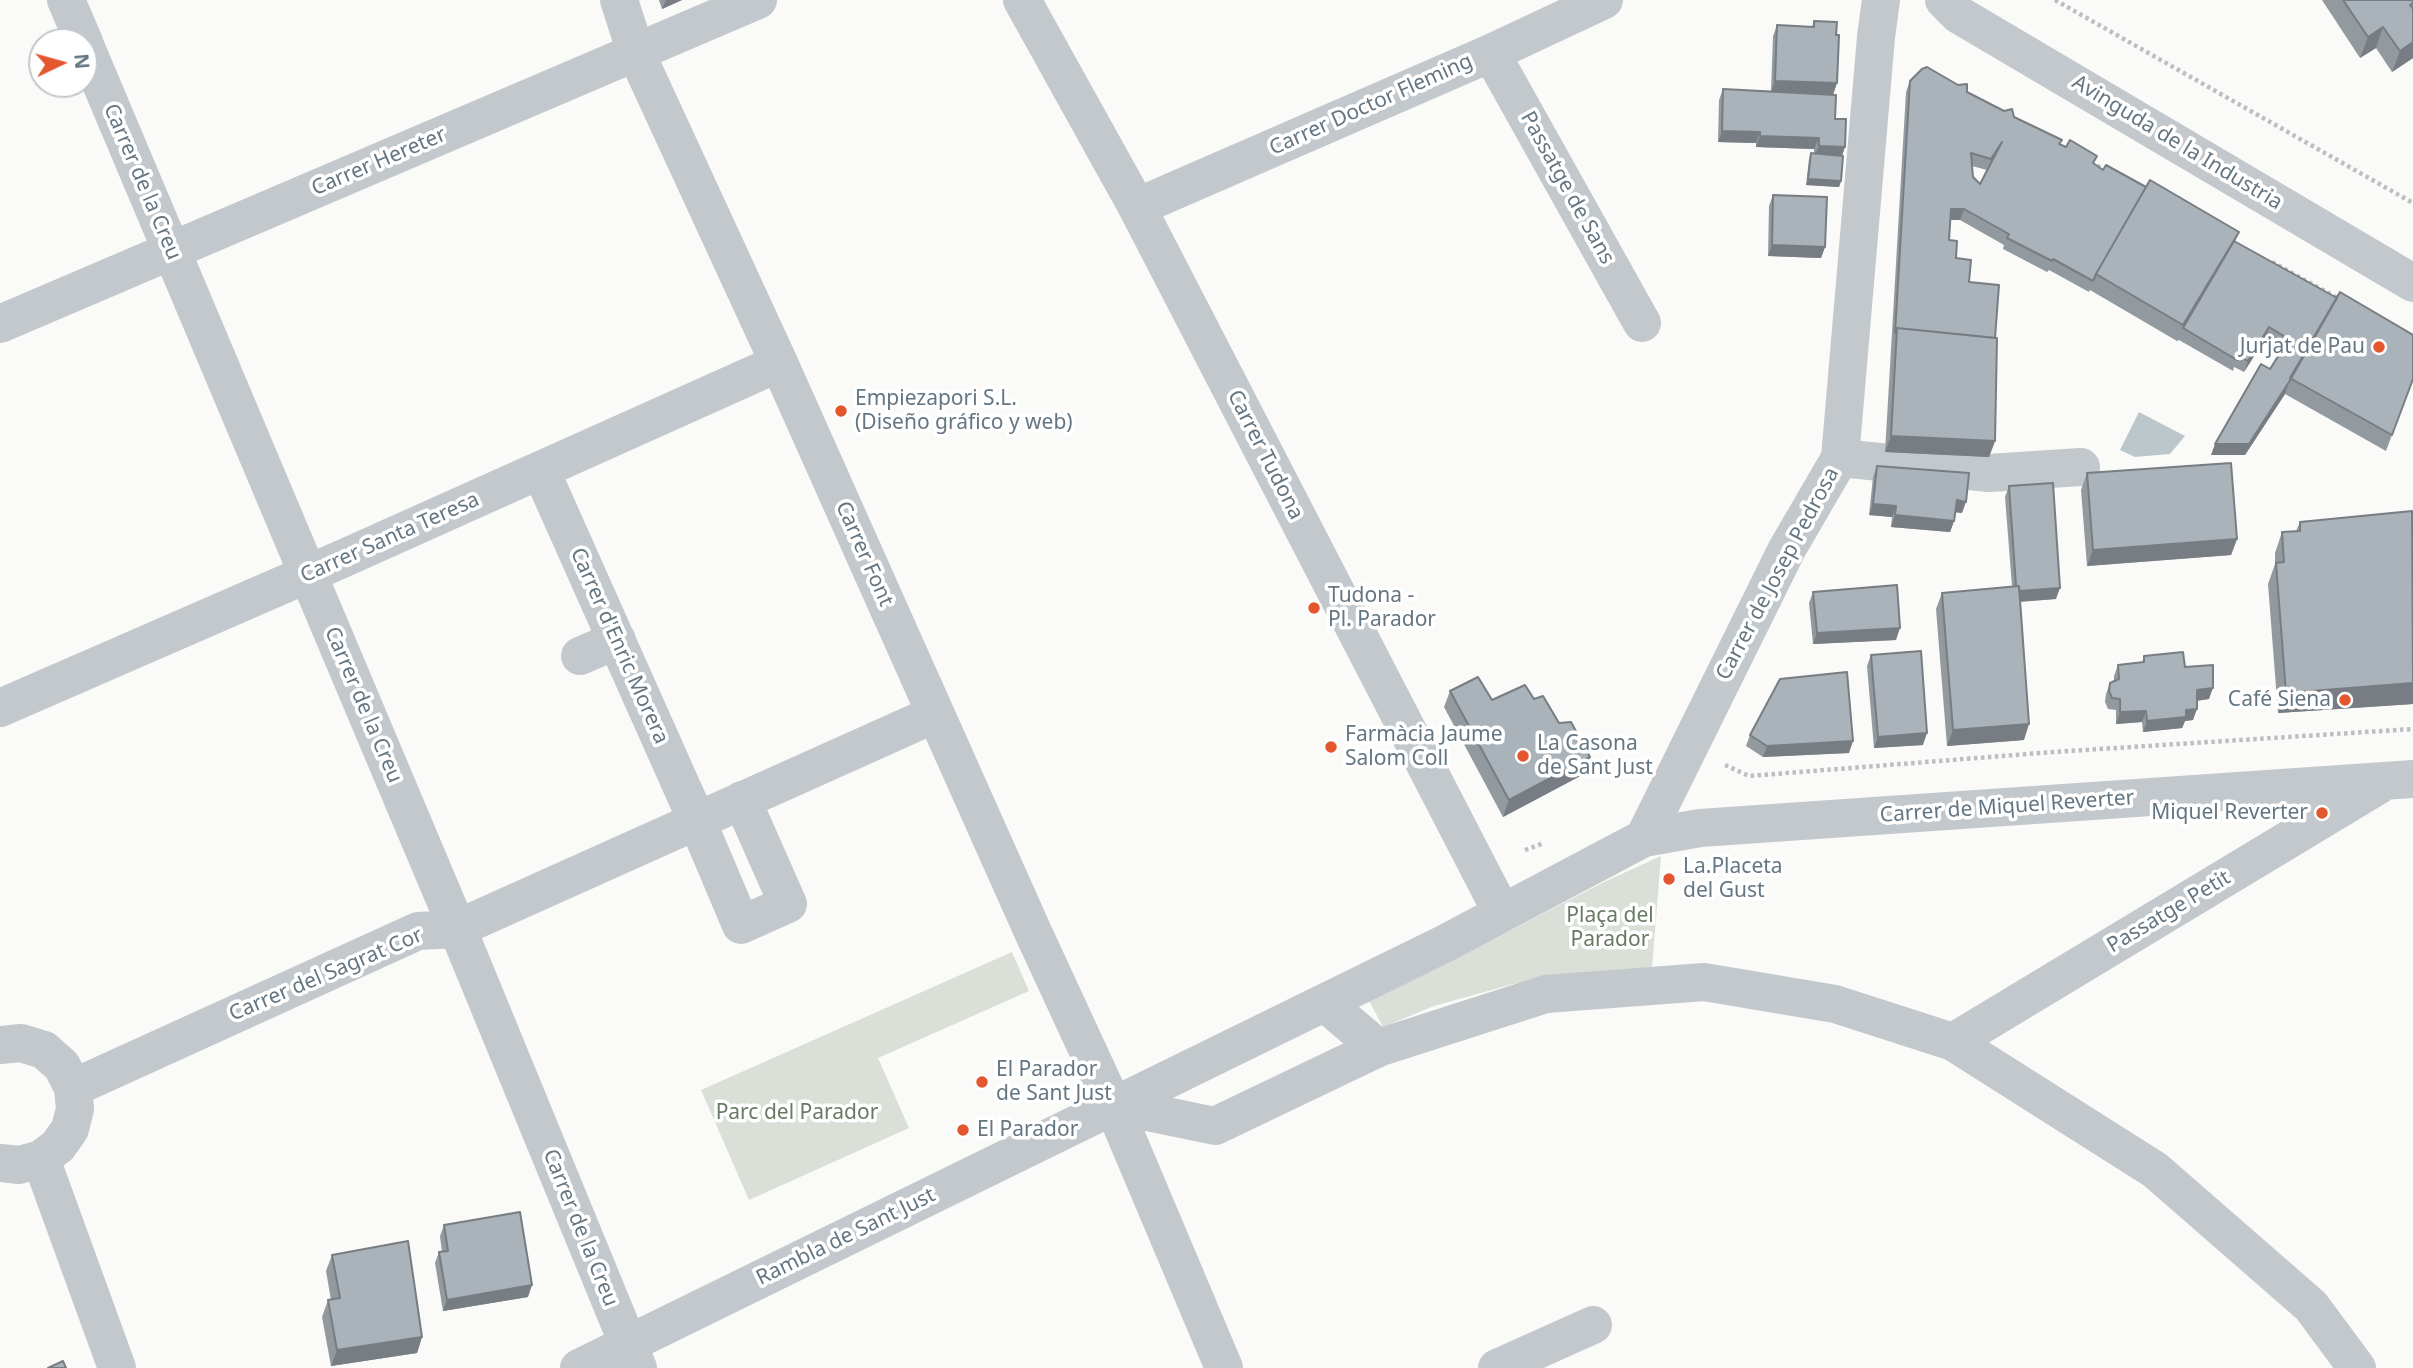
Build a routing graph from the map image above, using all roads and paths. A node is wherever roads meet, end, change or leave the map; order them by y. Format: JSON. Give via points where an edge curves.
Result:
{"nodes":[{"id":1,"x":66,"y":0,"type":"edge"},
{"id":2,"x":619,"y":0,"type":"edge"},
{"id":3,"x":758,"y":0,"type":"edge"},
{"id":4,"x":1022,"y":0,"type":"edge"},
{"id":5,"x":1604,"y":0,"type":"edge"},
{"id":6,"x":1881,"y":0,"type":"edge"},
{"id":7,"x":1944,"y":0,"type":"edge"},
{"id":8,"x":2055,"y":0,"type":"edge"},
{"id":9,"x":78,"y":28,"type":"edge"},
{"id":10,"x":636,"y":53,"type":"junction"},
{"id":11,"x":1492,"y":53,"type":"junction"},
{"id":12,"x":98,"y":75,"type":"edge"},
{"id":13,"x":2413,"y":204,"type":"edge"},
{"id":14,"x":1137,"y":207,"type":"junction"},
{"id":15,"x":171,"y":250,"type":"junction"},
{"id":16,"x":2413,"y":283,"type":"edge"},
{"id":17,"x":1642,"y":323,"type":"dead end"},
{"id":18,"x":0,"y":324,"type":"edge"},
{"id":19,"x":779,"y":363,"type":"junction"},
{"id":20,"x":1839,"y":458,"type":"junction"},
{"id":21,"x":2081,"y":467,"type":"dead end"},
{"id":22,"x":541,"y":471,"type":"junction"},
{"id":23,"x":306,"y":575,"type":"junction"},
{"id":24,"x":617,"y":640,"type":"junction"},
{"id":25,"x":580,"y":656,"type":"dead end"},
{"id":26,"x":0,"y":708,"type":"edge"},
{"id":27,"x":935,"y":713,"type":"junction"},
{"id":28,"x":2399,"y":780,"type":"edge"},
{"id":29,"x":742,"y":800,"type":"junction"},
{"id":30,"x":697,"y":821,"type":"junction"},
{"id":31,"x":1644,"y":838,"type":"junction"},
{"id":32,"x":1549,"y":841,"type":"dead end"},
{"id":33,"x":1525,"y":850,"type":"dead end"},
{"id":34,"x":1502,"y":914,"type":"junction"},
{"id":35,"x":456,"y":929,"type":"junction"},
{"id":36,"x":1325,"y":1003,"type":"junction"},
{"id":37,"x":1953,"y":1042,"type":"junction"},
{"id":38,"x":0,"y":1045,"type":"edge"},
{"id":39,"x":1378,"y":1048,"type":"junction"},
{"id":40,"x":73,"y":1088,"type":"junction"},
{"id":41,"x":1113,"y":1105,"type":"junction"},
{"id":42,"x":41,"y":1159,"type":"junction"},
{"id":43,"x":0,"y":1163,"type":"edge"},
{"id":44,"x":1593,"y":1325,"type":"dead end"},
{"id":45,"x":633,"y":1356,"type":"edge"},
{"id":46,"x":117,"y":1368,"type":"edge"},
{"id":47,"x":579,"y":1368,"type":"edge"},
{"id":48,"x":1224,"y":1368,"type":"edge"},
{"id":49,"x":1497,"y":1368,"type":"edge"},
{"id":50,"x":2357,"y":1368,"type":"edge"}],
"edges":[{"from":1,"to":9,"type":"street","name":"Carrer de la Creu"},
{"from":2,"to":10,"type":"street","name":"Carrer Font"},
{"from":3,"to":10,"type":"street","name":"Carrer Hereter"},
{"from":4,"to":14,"type":"street","name":"Carrer Tudona"},
{"from":5,"to":11,"type":"street","name":"Carrer Doctor Fleming"},
{"from":6,"to":20,"type":"street","name":"Carrer de Josep Pedrosa"},
{"from":7,"to":16,"type":"street","name":"Avinguda de la Industria","via":[[1959,15]]},
{"from":8,"to":13,"type":"path"},
{"from":10,"to":15,"type":"street","name":"Carrer Hereter"},
{"from":10,"to":19,"type":"street","name":"Carrer Font"},
{"from":11,"to":14,"type":"street","name":"Carrer Doctor Fleming"},
{"from":11,"to":17,"type":"street","name":"Passatge de Sans"},
{"from":12,"to":15,"type":"street","name":"Carrer de la Creu"},
{"from":14,"to":34,"type":"street","name":"Carrer Tudona"},
{"from":15,"to":18,"type":"street","name":"Carrer Hereter"},
{"from":15,"to":23,"type":"street","name":"Carrer de la Creu"},
{"from":19,"to":22,"type":"street","name":"Carrer Santa Teresa"},
{"from":19,"to":27,"type":"street","name":"Carrer Font"},
{"from":20,"to":21,"type":"street","via":[[1989,473]]},
{"from":20,"to":31,"type":"street","name":"Carrer de Josep Pedrosa","via":[[1787,549]]},
{"from":22,"to":23,"type":"street","name":"Carrer Santa Teresa"},
{"from":22,"to":24,"type":"street","name":"Carrer d'Enric Morera"},
{"from":23,"to":26,"type":"street","name":"Carrer Santa Teresa"},
{"from":23,"to":35,"type":"street","name":"Carrer de la Creu"},
{"from":24,"to":25,"type":"street"},
{"from":24,"to":30,"type":"street","name":"Carrer d'Enric Morera"},
{"from":27,"to":29,"type":"street","name":"Carrer del Sagrat Cor"},
{"from":27,"to":41,"type":"street","name":"Carrer Font"},
{"from":28,"to":31,"type":"street","name":"Carrer de Miquel Reverter","via":[[1700,828]]},
{"from":28,"to":37,"type":"street","name":"Passatge Petit"},
{"from":29,"to":30,"type":"street","name":"Carrer del Sagrat Cor"},
{"from":29,"to":30,"type":"street","via":[[788,904],[741,925]]},
{"from":30,"to":35,"type":"street","name":"Carrer del Sagrat Cor"},
{"from":31,"to":34,"type":"street"},
{"from":32,"to":33,"type":"path"},
{"from":34,"to":36,"type":"street"},
{"from":35,"to":40,"type":"street","name":"Carrer del Sagrat Cor","via":[[418,931]]},
{"from":35,"to":45,"type":"street","name":"Carrer de la Creu"},
{"from":36,"to":39,"type":"street"},
{"from":36,"to":41,"type":"street"},
{"from":37,"to":39,"type":"street","via":[[1835,1004],[1704,982],[1546,994]]},
{"from":37,"to":50,"type":"street","via":[[2155,1170],[2311,1306]]},
{"from":38,"to":40,"type":"street","via":[[21,1043],[44,1050],[62,1066]]},
{"from":39,"to":41,"type":"street","via":[[1215,1126]]},
{"from":40,"to":42,"type":"street","via":[[75,1109],[70,1129]]},
{"from":41,"to":45,"type":"street","name":"Rambla de Sant Just"},
{"from":41,"to":48,"type":"street","name":"Carrer Font"},
{"from":42,"to":43,"type":"street","via":[[19,1165]]},
{"from":42,"to":46,"type":"street"},
{"from":44,"to":49,"type":"street"},
{"from":45,"to":47,"type":"street","name":"Rambla de Sant Just"}]}
